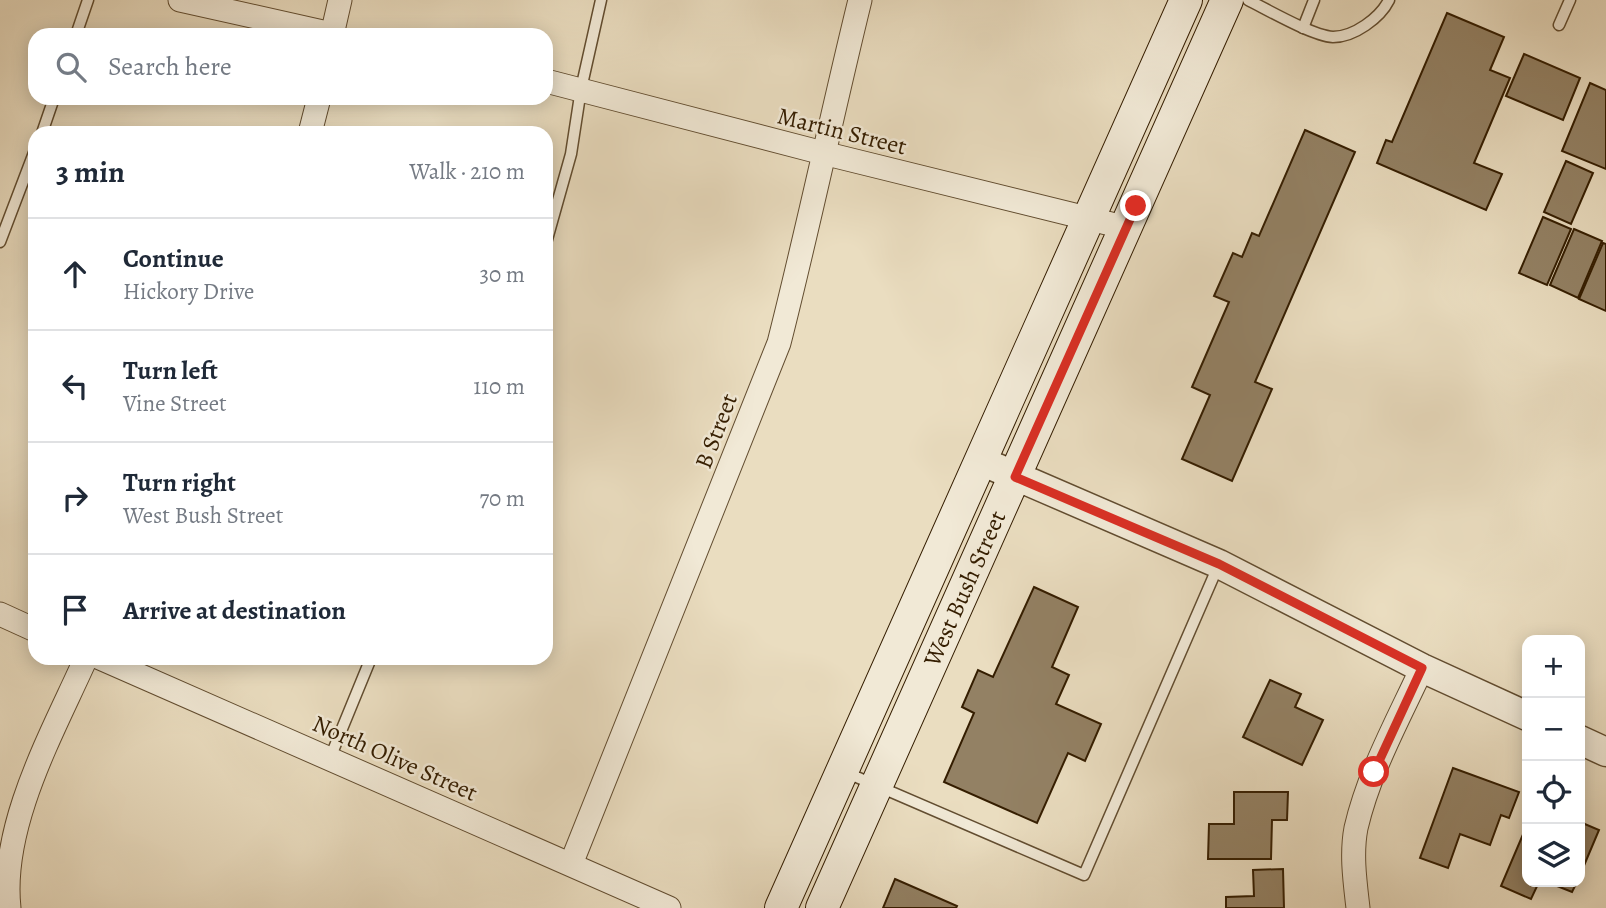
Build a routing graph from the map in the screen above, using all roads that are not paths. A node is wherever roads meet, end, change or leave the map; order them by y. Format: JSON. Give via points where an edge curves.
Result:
{"nodes":[{"id":1,"x":88,"y":0,"type":"edge"},
{"id":2,"x":180,"y":0,"type":"edge"},
{"id":3,"x":340,"y":0,"type":"edge"},
{"id":4,"x":601,"y":0,"type":"edge"},
{"id":5,"x":860,"y":0,"type":"edge"},
{"id":6,"x":1186,"y":0,"type":"edge"},
{"id":7,"x":1227,"y":0,"type":"edge"},
{"id":8,"x":1248,"y":0,"type":"edge"},
{"id":9,"x":1314,"y":0,"type":"edge"},
{"id":10,"x":1389,"y":0,"type":"edge"},
{"id":11,"x":1570,"y":0,"type":"edge"},
{"id":12,"x":1559,"y":25,"type":"dead end"},
{"id":13,"x":78,"y":28,"type":"edge"},
{"id":14,"x":302,"y":28,"type":"edge"},
{"id":15,"x":334,"y":28,"type":"edge"},
{"id":16,"x":1303,"y":28,"type":"junction"},
{"id":17,"x":553,"y":83,"type":"edge"},
{"id":18,"x":581,"y":89,"type":"junction"},
{"id":19,"x":52,"y":105,"type":"edge"},
{"id":20,"x":317,"y":105,"type":"edge"},
{"id":21,"x":44,"y":126,"type":"edge"},
{"id":22,"x":312,"y":126,"type":"edge"},
{"id":23,"x":822,"y":153,"type":"junction"},
{"id":24,"x":28,"y":168,"type":"edge"},
{"id":25,"x":553,"y":218,"type":"edge"},
{"id":26,"x":1089,"y":220,"type":"junction"},
{"id":27,"x":1127,"y":228,"type":"junction"},
{"id":28,"x":0,"y":242,"type":"edge"},
{"id":29,"x":981,"y":461,"type":"junction"},
{"id":30,"x":1015,"y":477,"type":"junction"},
{"id":31,"x":1219,"y":564,"type":"junction"},
{"id":32,"x":0,"y":614,"type":"edge"},
{"id":33,"x":28,"y":627,"type":"edge"},
{"id":34,"x":83,"y":665,"type":"edge"},
{"id":35,"x":116,"y":665,"type":"edge"},
{"id":36,"x":368,"y":665,"type":"edge"},
{"id":37,"x":1422,"y":668,"type":"junction"},
{"id":38,"x":1522,"y":714,"type":"edge"},
{"id":39,"x":1585,"y":742,"type":"edge"},
{"id":40,"x":1606,"y":752,"type":"edge"},
{"id":41,"x":330,"y":758,"type":"junction"},
{"id":42,"x":843,"y":771,"type":"junction"},
{"id":43,"x":877,"y":784,"type":"junction"},
{"id":44,"x":571,"y":864,"type":"junction"},
{"id":45,"x":9,"y":908,"type":"edge"},
{"id":46,"x":669,"y":908,"type":"edge"},
{"id":47,"x":781,"y":908,"type":"edge"},
{"id":48,"x":822,"y":908,"type":"edge"},
{"id":49,"x":1359,"y":908,"type":"edge"}],
"edges":[{"from":1,"to":13,"type":"lane"},
{"from":2,"to":14,"type":"street"},
{"from":3,"to":15,"type":"street"},
{"from":4,"to":18,"type":"lane"},
{"from":5,"to":23,"type":"street","name":"B Street"},
{"from":6,"to":26,"type":"main road","name":"West Bush Street"},
{"from":7,"to":27,"type":"main road","name":"West Bush Street"},
{"from":8,"to":16,"type":"lane"},
{"from":9,"to":16,"type":"lane"},
{"from":10,"to":16,"type":"lane","via":[[1383,12],[1363,28],[1333,37]]},
{"from":11,"to":12,"type":"lane"},
{"from":17,"to":18,"type":"street","name":"Martin Street"},
{"from":18,"to":23,"type":"street","name":"Martin Street"},
{"from":18,"to":25,"type":"lane","via":[[571,154]]},
{"from":19,"to":21,"type":"lane"},
{"from":20,"to":22,"type":"street"},
{"from":23,"to":26,"type":"street","name":"Martin Street"},
{"from":23,"to":44,"type":"street","name":"B Street","via":[[779,342]]},
{"from":24,"to":28,"type":"lane"},
{"from":26,"to":27,"type":"street","name":"Martin Street"},
{"from":26,"to":29,"type":"main road","name":"West Bush Street"},
{"from":27,"to":30,"type":"main road","name":"West Bush Street"},
{"from":29,"to":30,"type":"street"},
{"from":29,"to":42,"type":"main road","name":"West Bush Street"},
{"from":30,"to":31,"type":"street"},
{"from":30,"to":43,"type":"main road","name":"West Bush Street"},
{"from":31,"to":37,"type":"street"},
{"from":31,"to":43,"type":"lane","via":[[1084,875]]},
{"from":32,"to":33,"type":"street"},
{"from":34,"to":45,"type":"street","via":[[16,824],[9,862]]},
{"from":35,"to":41,"type":"street","name":"North Olive Street"},
{"from":36,"to":41,"type":"lane"},
{"from":37,"to":38,"type":"street"},
{"from":37,"to":49,"type":"street","via":[[1374,772],[1356,830],[1354,875]]},
{"from":39,"to":40,"type":"street"},
{"from":41,"to":44,"type":"street","name":"North Olive Street"},
{"from":42,"to":43,"type":"lane"},
{"from":42,"to":47,"type":"main road","name":"West Bush Street"},
{"from":43,"to":48,"type":"main road","name":"West Bush Street"},
{"from":44,"to":46,"type":"street","name":"North Olive Street"}]}
